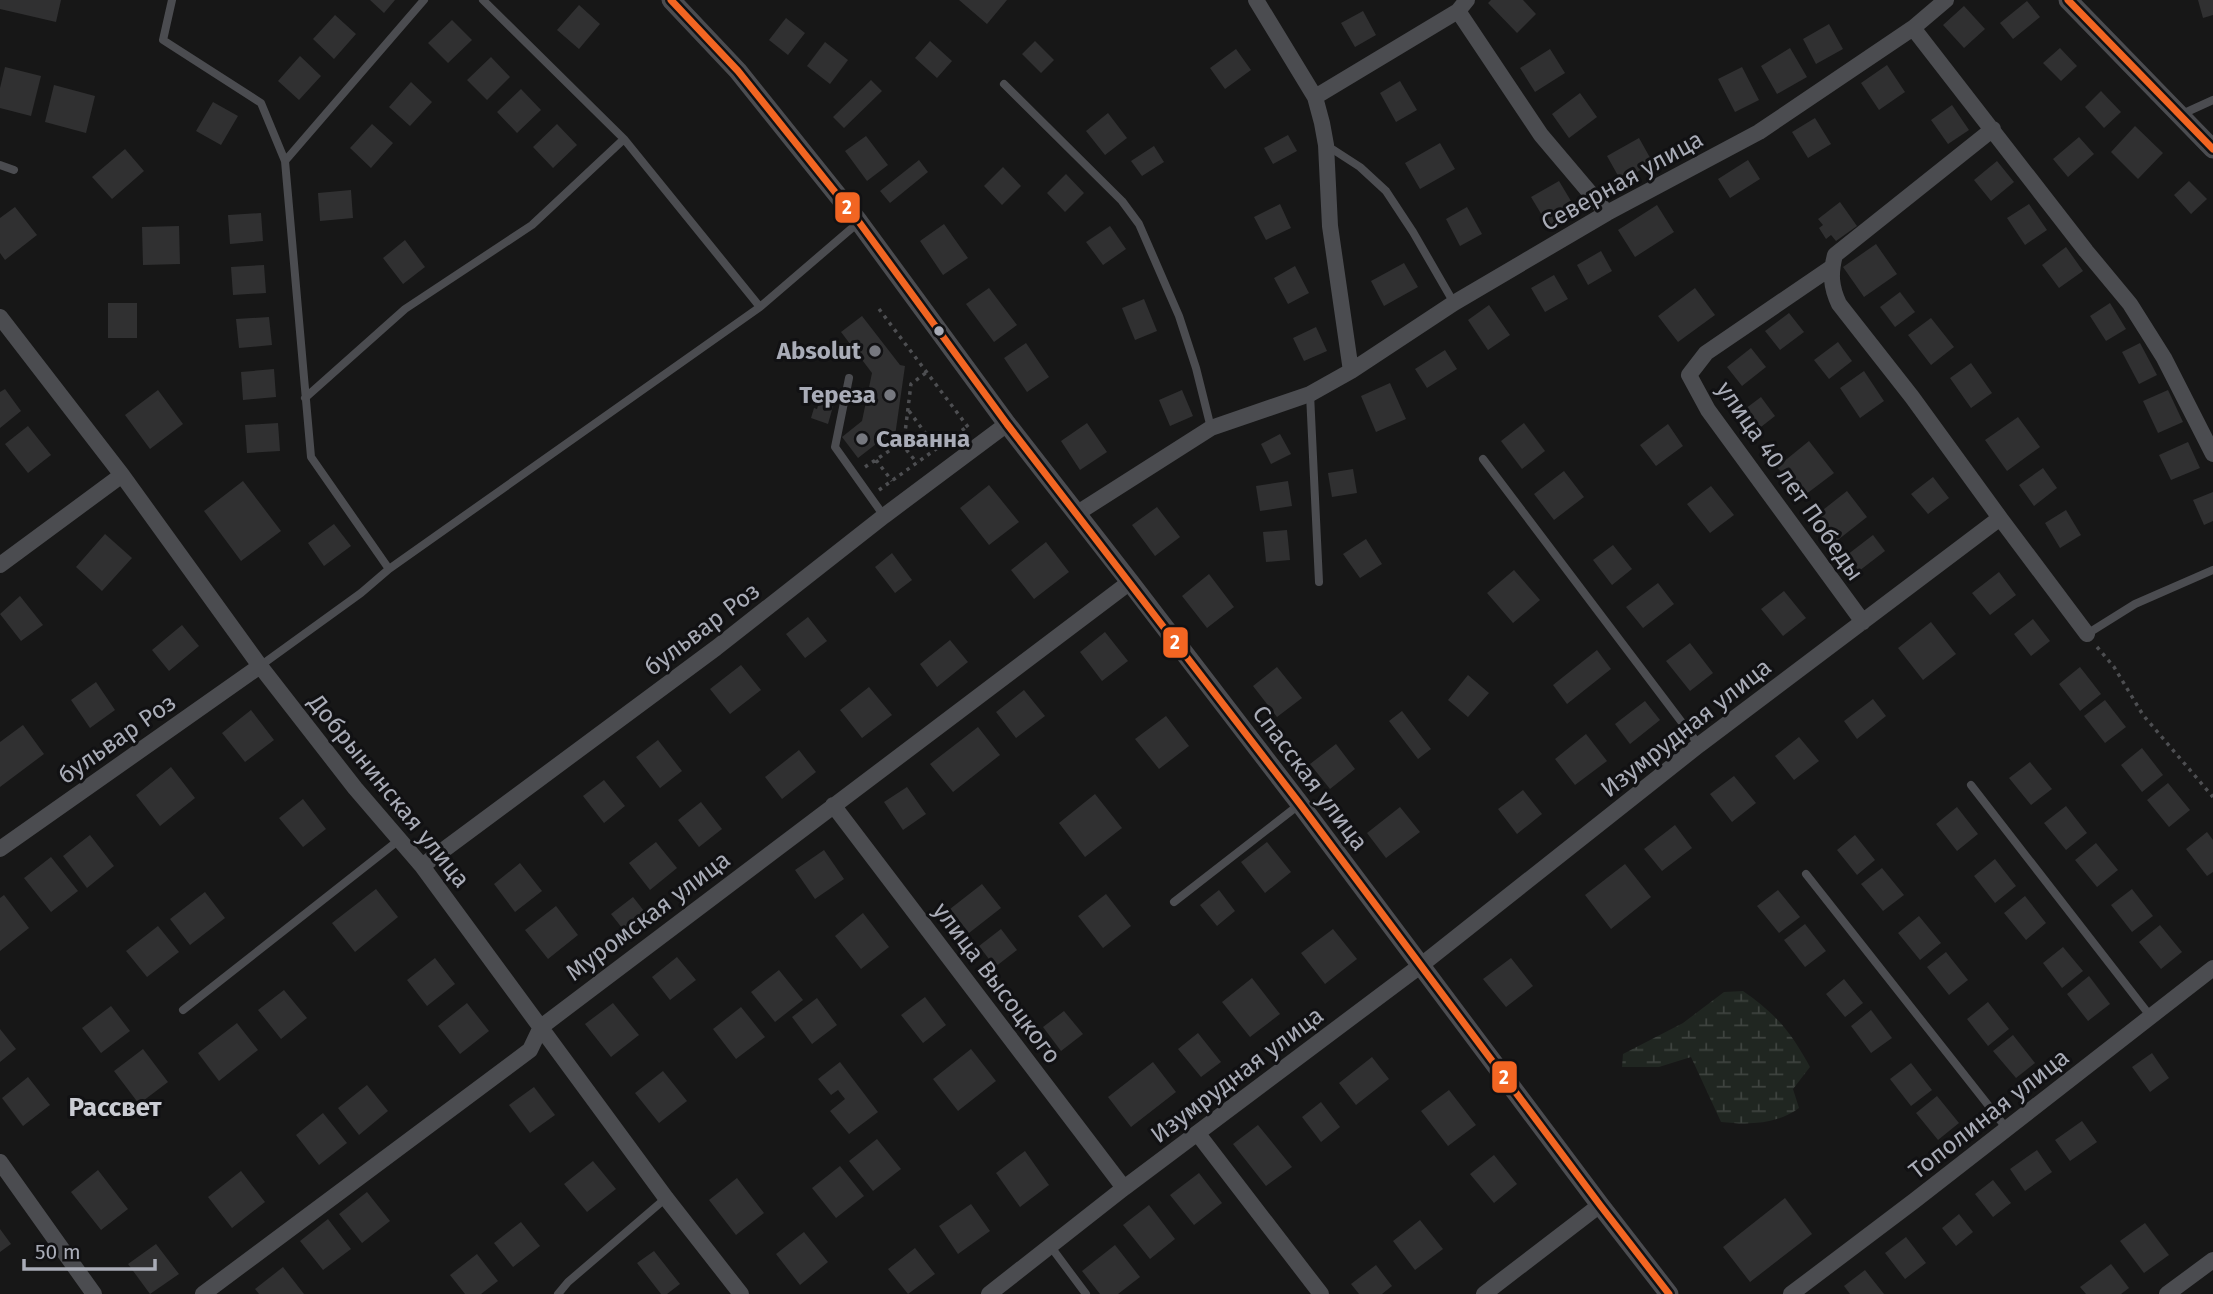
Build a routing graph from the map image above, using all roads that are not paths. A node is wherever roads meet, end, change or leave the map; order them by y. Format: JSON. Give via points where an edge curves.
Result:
{"nodes":[{"id":1,"x":172,"y":0,"type":"edge"},
{"id":2,"x":425,"y":0,"type":"edge"},
{"id":3,"x":483,"y":0,"type":"edge"},
{"id":4,"x":671,"y":0,"type":"edge"},
{"id":5,"x":1256,"y":0,"type":"edge"},
{"id":6,"x":1946,"y":0,"type":"edge"},
{"id":7,"x":2068,"y":0,"type":"edge"},
{"id":8,"x":1462,"y":5,"type":"edge"},
{"id":9,"x":1913,"y":28,"type":"junction"},
{"id":10,"x":1004,"y":85,"type":"dead end"},
{"id":11,"x":1315,"y":97,"type":"junction"},
{"id":12,"x":2213,"y":100,"type":"edge"},
{"id":13,"x":2179,"y":115,"type":"junction"},
{"id":14,"x":1993,"y":129,"type":"junction"},
{"id":15,"x":624,"y":139,"type":"junction"},
{"id":16,"x":1326,"y":145,"type":"junction"},
{"id":17,"x":2213,"y":149,"type":"edge"},
{"id":18,"x":285,"y":161,"type":"junction"},
{"id":19,"x":0,"y":165,"type":"edge"},
{"id":20,"x":14,"y":170,"type":"dead end"},
{"id":21,"x":1606,"y":213,"type":"junction"},
{"id":22,"x":859,"y":222,"type":"junction"},
{"id":23,"x":1832,"y":267,"type":"junction"},
{"id":24,"x":1454,"y":303,"type":"junction"},
{"id":25,"x":760,"y":307,"type":"junction"},
{"id":26,"x":0,"y":317,"type":"edge"},
{"id":27,"x":1351,"y":371,"type":"junction"},
{"id":28,"x":849,"y":378,"type":"dead end"},
{"id":29,"x":1310,"y":394,"type":"junction"},
{"id":30,"x":305,"y":398,"type":"junction"},
{"id":31,"x":1007,"y":424,"type":"junction"},
{"id":32,"x":1211,"y":428,"type":"junction"},
{"id":33,"x":2213,"y":454,"type":"edge"},
{"id":34,"x":1483,"y":459,"type":"dead end"},
{"id":35,"x":122,"y":475,"type":"junction"},
{"id":36,"x":1076,"y":514,"type":"junction"},
{"id":37,"x":884,"y":516,"type":"junction"},
{"id":38,"x":2000,"y":518,"type":"junction"},
{"id":39,"x":0,"y":565,"type":"edge"},
{"id":40,"x":389,"y":569,"type":"junction"},
{"id":41,"x":2213,"y":570,"type":"edge"},
{"id":42,"x":1130,"y":582,"type":"junction"},
{"id":43,"x":1319,"y":582,"type":"dead end"},
{"id":44,"x":1863,"y":622,"type":"junction"},
{"id":45,"x":2087,"y":634,"type":"joint"},
{"id":46,"x":260,"y":666,"type":"junction"},
{"id":47,"x":1699,"y":746,"type":"junction"},
{"id":48,"x":1971,"y":785,"type":"dead end"},
{"id":49,"x":1300,"y":804,"type":"junction"},
{"id":50,"x":833,"y":805,"type":"junction"},
{"id":51,"x":399,"y":840,"type":"junction"},
{"id":52,"x":0,"y":849,"type":"edge"},
{"id":53,"x":422,"y":866,"type":"junction"},
{"id":54,"x":1806,"y":874,"type":"dead end"},
{"id":55,"x":1174,"y":902,"type":"dead end"},
{"id":56,"x":1420,"y":966,"type":"junction"},
{"id":57,"x":2213,"y":968,"type":"edge"},
{"id":58,"x":183,"y":1010,"type":"dead end"},
{"id":59,"x":2151,"y":1017,"type":"junction"},
{"id":60,"x":541,"y":1027,"type":"junction"},
{"id":61,"x":2007,"y":1129,"type":"junction"},
{"id":62,"x":1198,"y":1134,"type":"junction"},
{"id":63,"x":0,"y":1162,"type":"edge"},
{"id":64,"x":1124,"y":1188,"type":"junction"},
{"id":65,"x":666,"y":1198,"type":"junction"},
{"id":66,"x":1600,"y":1205,"type":"junction"},
{"id":67,"x":1051,"y":1247,"type":"junction"},
{"id":68,"x":2213,"y":1260,"type":"edge"},
{"id":69,"x":94,"y":1294,"type":"edge"},
{"id":70,"x":203,"y":1294,"type":"edge"},
{"id":71,"x":558,"y":1294,"type":"edge"},
{"id":72,"x":741,"y":1294,"type":"edge"},
{"id":73,"x":989,"y":1294,"type":"edge"},
{"id":74,"x":1086,"y":1294,"type":"edge"},
{"id":75,"x":1321,"y":1294,"type":"edge"},
{"id":76,"x":1484,"y":1294,"type":"edge"},
{"id":77,"x":1669,"y":1294,"type":"edge"},
{"id":78,"x":1791,"y":1294,"type":"edge"},
{"id":79,"x":2167,"y":1294,"type":"edge"}],
"edges":[{"from":1,"to":18,"type":"lane","via":[[163,40],[261,103]]},
{"from":2,"to":18,"type":"lane"},
{"from":3,"to":15,"type":"lane"},
{"from":4,"to":22,"type":"street","name":"Спасская улица","via":[[738,71]]},
{"from":5,"to":11,"type":"street"},
{"from":6,"to":9,"type":"street","name":"Северная улица"},
{"from":7,"to":13,"type":"street"},
{"from":8,"to":11,"type":"street"},
{"from":8,"to":21,"type":"street","via":[[1541,135]]},
{"from":9,"to":14,"type":"street"},
{"from":9,"to":21,"type":"street","name":"Северная улица","via":[[1759,132]]},
{"from":10,"to":32,"type":"lane","via":[[1122,201],[1139,224],[1179,316]]},
{"from":11,"to":16,"type":"street"},
{"from":12,"to":13,"type":"lane"},
{"from":13,"to":17,"type":"street"},
{"from":14,"to":23,"type":"street","via":[[1835,255]]},
{"from":14,"to":33,"type":"street","via":[[2130,304],[2164,358]]},
{"from":15,"to":25,"type":"lane"},
{"from":15,"to":30,"type":"lane","via":[[532,225],[405,309]]},
{"from":16,"to":24,"type":"lane","via":[[1386,191]]},
{"from":16,"to":27,"type":"street","via":[[1330,226]]},
{"from":18,"to":30,"type":"lane"},
{"from":19,"to":20,"type":"lane"},
{"from":21,"to":24,"type":"street","name":"Северная улица"},
{"from":22,"to":25,"type":"lane"},
{"from":22,"to":31,"type":"street","name":"Спасская улица"},
{"from":23,"to":38,"type":"street","via":[[1833,292],[1839,304]]},
{"from":23,"to":44,"type":"street","name":"улица 40 лет Победы","via":[[1706,353],[1689,375],[1708,410]]},
{"from":24,"to":27,"type":"street","name":"Северная улица"},
{"from":25,"to":40,"type":"lane"},
{"from":26,"to":35,"type":"street","name":"Добрынинская улица"},
{"from":27,"to":29,"type":"street","name":"Северная улица"},
{"from":28,"to":37,"type":"lane","via":[[835,447]]},
{"from":29,"to":32,"type":"street","name":"Северная улица"},
{"from":29,"to":43,"type":"lane"},
{"from":30,"to":40,"type":"lane","via":[[311,457]]},
{"from":31,"to":36,"type":"street","name":"Спасская улица"},
{"from":31,"to":37,"type":"street","name":"бульвар Роз"},
{"from":32,"to":36,"type":"street","name":"Северная улица"},
{"from":34,"to":47,"type":"lane"},
{"from":35,"to":39,"type":"street"},
{"from":35,"to":46,"type":"street","name":"Добрынинская улица"},
{"from":36,"to":42,"type":"street","name":"Спасская улица"},
{"from":37,"to":53,"type":"street","name":"бульвар Роз","via":[[716,648]]},
{"from":38,"to":44,"type":"street","name":"Изумрудная улица"},
{"from":38,"to":45,"type":"street"},
{"from":40,"to":46,"type":"lane"},
{"from":41,"to":45,"type":"lane","via":[[2135,604]]},
{"from":42,"to":49,"type":"street","name":"Спасская улица"},
{"from":42,"to":50,"type":"street","name":"Муромская улица"},
{"from":44,"to":47,"type":"street","name":"Изумрудная улица"},
{"from":46,"to":51,"type":"street","name":"Добрынинская улица"},
{"from":46,"to":52,"type":"street","name":"бульвар Роз"},
{"from":47,"to":56,"type":"street","name":"Изумрудная улица"},
{"from":48,"to":59,"type":"lane"},
{"from":49,"to":55,"type":"lane"},
{"from":49,"to":56,"type":"street","name":"Спасская улица"},
{"from":50,"to":60,"type":"street","name":"Муромская улица"},
{"from":50,"to":64,"type":"street","name":"улица Высоцкого"},
{"from":51,"to":53,"type":"street","name":"Добрынинская улица"},
{"from":51,"to":58,"type":"lane"},
{"from":53,"to":60,"type":"street","name":"Добрынинская улица"},
{"from":54,"to":61,"type":"lane"},
{"from":56,"to":62,"type":"street","name":"Изумрудная улица"},
{"from":56,"to":66,"type":"street","name":"Спасская улица"},
{"from":57,"to":59,"type":"street","name":"Тополиная улица"},
{"from":59,"to":61,"type":"street","name":"Тополиная улица"},
{"from":60,"to":65,"type":"street","name":"Добрынинская улица"},
{"from":60,"to":70,"type":"street","name":"Муромская улица","via":[[530,1050]]},
{"from":61,"to":78,"type":"street","name":"Тополиная улица"},
{"from":62,"to":64,"type":"street","name":"Изумрудная улица"},
{"from":62,"to":75,"type":"street"},
{"from":63,"to":69,"type":"street"},
{"from":64,"to":67,"type":"street","name":"Изумрудная улица"},
{"from":65,"to":71,"type":"lane"},
{"from":65,"to":72,"type":"street","name":"Добрынинская улица"},
{"from":66,"to":76,"type":"street"},
{"from":66,"to":77,"type":"street","name":"Спасская улица"},
{"from":67,"to":73,"type":"street","name":"Изумрудная улица"},
{"from":67,"to":74,"type":"lane"},
{"from":68,"to":79,"type":"street"}]}
